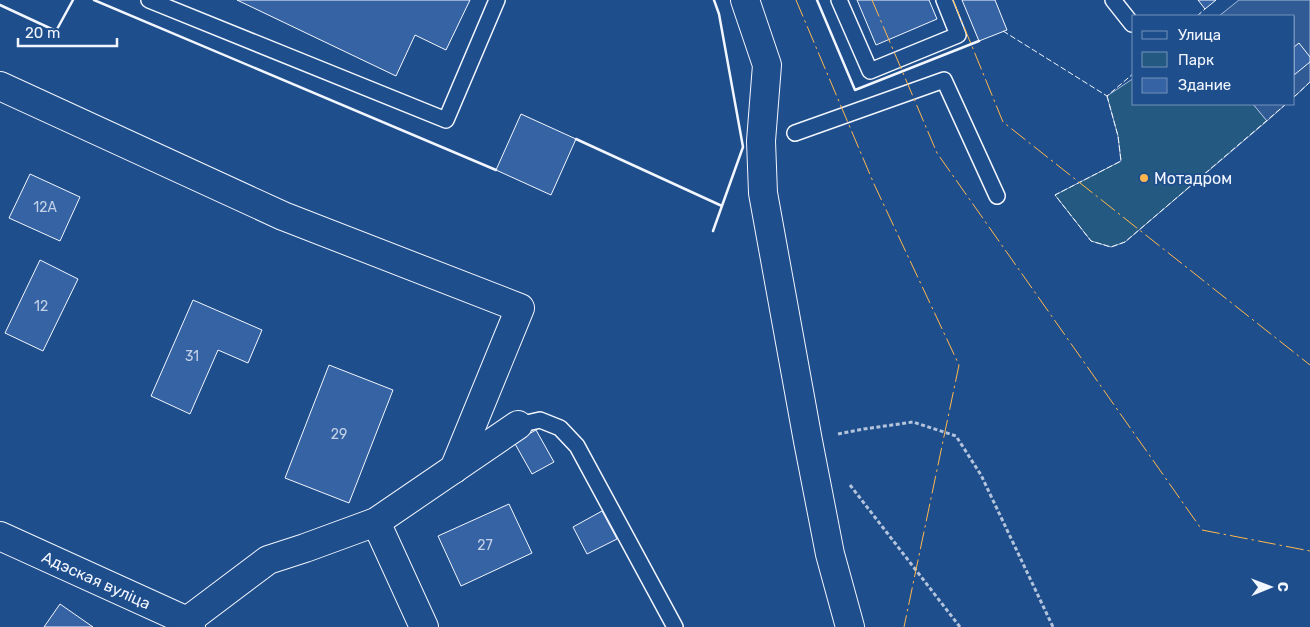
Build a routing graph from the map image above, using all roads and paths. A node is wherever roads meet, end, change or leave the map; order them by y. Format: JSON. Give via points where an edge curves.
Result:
{"nodes":[{"id":1,"x":149,"y":0,"type":"edge"},
{"id":2,"x":497,"y":0,"type":"edge"},
{"id":3,"x":745,"y":0,"type":"edge"},
{"id":4,"x":839,"y":0,"type":"edge"},
{"id":5,"x":944,"y":0,"type":"edge"},
{"id":6,"x":1113,"y":0,"type":"edge"},
{"id":7,"x":1132,"y":24,"type":"dead end"},
{"id":8,"x":0,"y":86,"type":"edge"},
{"id":9,"x":795,"y":133,"type":"dead end"},
{"id":10,"x":997,"y":196,"type":"dead end"},
{"id":11,"x":518,"y":424,"type":"joint"},
{"id":12,"x":808,"y":441,"type":"junction"},
{"id":13,"x":454,"y":469,"type":"junction"},
{"id":14,"x":848,"y":483,"type":"dead end"},
{"id":15,"x":376,"y":522,"type":"junction"},
{"id":16,"x":0,"y":536,"type":"edge"},
{"id":17,"x":189,"y":624,"type":"edge"},
{"id":18,"x":424,"y":627,"type":"edge"},
{"id":19,"x":675,"y":627,"type":"edge"},
{"id":20,"x":850,"y":627,"type":"edge"},
{"id":21,"x":960,"y":627,"type":"edge"},
{"id":22,"x":1053,"y":627,"type":"edge"}],
"edges":[{"from":1,"to":2,"type":"lane","via":[[446,120]]},
{"from":3,"to":12,"type":"street","via":[[767,65],[762,140],[763,193]]},
{"from":4,"to":5,"type":"lane","via":[[870,71],[958,35]]},
{"from":6,"to":7,"type":"lane"},
{"from":8,"to":13,"type":"street","via":[[283,216],[520,308]]},
{"from":9,"to":10,"type":"lane","via":[[944,80]]},
{"from":11,"to":13,"type":"street"},
{"from":11,"to":19,"type":"lane","via":[[540,420],[560,428],[576,446]]},
{"from":12,"to":20,"type":"street","via":[[830,554]]},
{"from":12,"to":22,"type":"path","via":[[913,422],[956,436],[981,475]]},
{"from":13,"to":15,"type":"street"},
{"from":14,"to":21,"type":"path"},
{"from":15,"to":17,"type":"street","via":[[268,560]]},
{"from":15,"to":18,"type":"street"},
{"from":16,"to":17,"type":"street","name":"Адэская вуліца"}]}
